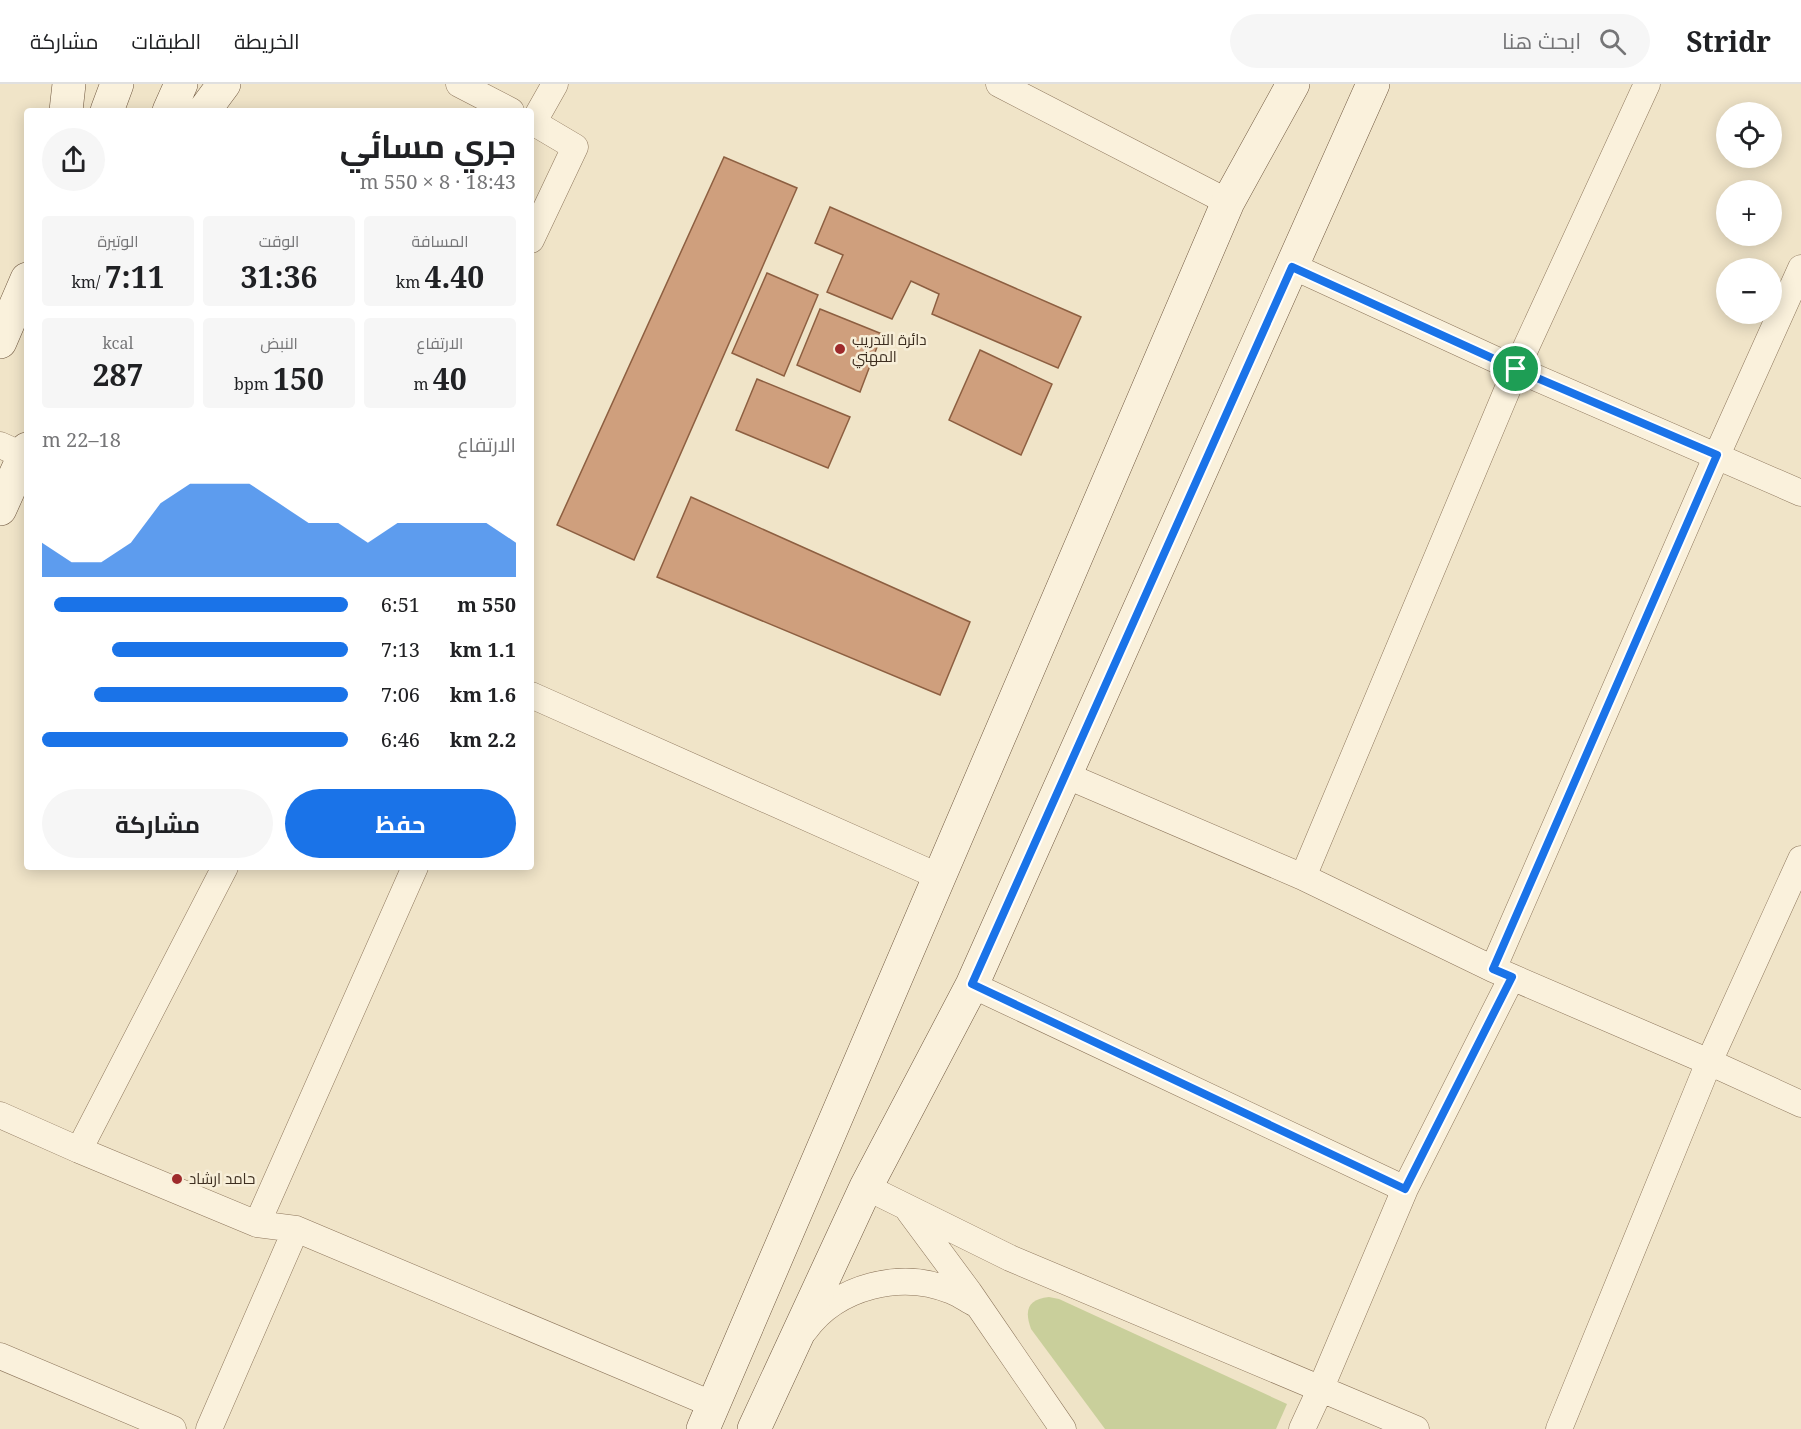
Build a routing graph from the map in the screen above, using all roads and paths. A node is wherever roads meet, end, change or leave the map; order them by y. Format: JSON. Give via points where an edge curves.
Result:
{"nodes":[{"id":1,"x":69,"y":84,"type":"edge"},
{"id":2,"x":117,"y":84,"type":"edge"},
{"id":3,"x":181,"y":84,"type":"edge"},
{"id":4,"x":224,"y":84,"type":"edge"},
{"id":5,"x":459,"y":84,"type":"edge"},
{"id":6,"x":555,"y":84,"type":"edge"},
{"id":7,"x":1293,"y":84,"type":"edge"},
{"id":8,"x":1372,"y":84,"type":"edge"},
{"id":9,"x":1647,"y":84,"type":"edge"},
{"id":10,"x":1012,"y":87,"type":"edge"},
{"id":11,"x":66,"y":108,"type":"edge"},
{"id":12,"x":108,"y":108,"type":"edge"},
{"id":13,"x":170,"y":108,"type":"edge"},
{"id":14,"x":206,"y":108,"type":"edge"},
{"id":15,"x":505,"y":108,"type":"edge"},
{"id":16,"x":534,"y":119,"type":"edge"},
{"id":17,"x":534,"y":123,"type":"edge"},
{"id":18,"x":1228,"y":202,"type":"junction"},
{"id":19,"x":534,"y":234,"type":"edge"},
{"id":20,"x":1292,"y":267,"type":"junction"},
{"id":21,"x":1801,"y":268,"type":"edge"},
{"id":22,"x":24,"y":286,"type":"edge"},
{"id":23,"x":0,"y":342,"type":"edge"},
{"id":24,"x":1516,"y":369,"type":"junction"},
{"id":25,"x":20,"y":452,"type":"edge"},
{"id":26,"x":1717,"y":455,"type":"junction"},
{"id":27,"x":1801,"y":493,"type":"edge"},
{"id":28,"x":0,"y":508,"type":"edge"},
{"id":29,"x":534,"y":696,"type":"edge"},
{"id":30,"x":1065,"y":775,"type":"junction"},
{"id":31,"x":1801,"y":859,"type":"edge"},
{"id":32,"x":223,"y":870,"type":"edge"},
{"id":33,"x":414,"y":870,"type":"edge"},
{"id":34,"x":940,"y":877,"type":"junction"},
{"id":35,"x":1303,"y":877,"type":"junction"},
{"id":36,"x":1502,"y":973,"type":"junction"},
{"id":37,"x":972,"y":984,"type":"junction"},
{"id":38,"x":1709,"y":1062,"type":"junction"},
{"id":39,"x":1801,"y":1104,"type":"edge"},
{"id":40,"x":0,"y":1114,"type":"edge"},
{"id":41,"x":79,"y":1150,"type":"junction"},
{"id":42,"x":866,"y":1187,"type":"junction"},
{"id":43,"x":1405,"y":1189,"type":"junction"},
{"id":44,"x":905,"y":1206,"type":"junction"},
{"id":45,"x":257,"y":1224,"type":"junction"},
{"id":46,"x":296,"y":1229,"type":"junction"},
{"id":47,"x":1010,"y":1258,"type":"junction"},
{"id":48,"x":973,"y":1298,"type":"junction"},
{"id":49,"x":794,"y":1344,"type":"junction"},
{"id":50,"x":0,"y":1356,"type":"edge"},
{"id":51,"x":1320,"y":1390,"type":"junction"},
{"id":52,"x":709,"y":1417,"type":"edge"},
{"id":53,"x":173,"y":1429,"type":"edge"},
{"id":54,"x":209,"y":1429,"type":"edge"},
{"id":55,"x":754,"y":1429,"type":"edge"},
{"id":56,"x":1063,"y":1429,"type":"edge"},
{"id":57,"x":1302,"y":1429,"type":"edge"},
{"id":58,"x":1416,"y":1429,"type":"edge"},
{"id":59,"x":1559,"y":1429,"type":"edge"}],
"edges":[{"from":1,"to":11,"type":"street"},
{"from":2,"to":12,"type":"street"},
{"from":3,"to":13,"type":"street"},
{"from":4,"to":14,"type":"street"},
{"from":5,"to":15,"type":"street"},
{"from":6,"to":16,"type":"street"},
{"from":7,"to":18,"type":"street"},
{"from":8,"to":20,"type":"street"},
{"from":9,"to":24,"type":"street"},
{"from":10,"to":18,"type":"street"},
{"from":17,"to":19,"type":"street","via":[[574,147]]},
{"from":18,"to":34,"type":"street"},
{"from":20,"to":24,"type":"street"},
{"from":20,"to":30,"type":"street"},
{"from":21,"to":26,"type":"street"},
{"from":22,"to":23,"type":"street"},
{"from":24,"to":26,"type":"street"},
{"from":24,"to":35,"type":"street"},
{"from":25,"to":28,"type":"street"},
{"from":26,"to":27,"type":"street"},
{"from":26,"to":36,"type":"street"},
{"from":29,"to":34,"type":"street"},
{"from":30,"to":35,"type":"street"},
{"from":30,"to":37,"type":"street"},
{"from":31,"to":38,"type":"street"},
{"from":32,"to":41,"type":"street"},
{"from":33,"to":45,"type":"street"},
{"from":34,"to":52,"type":"street"},
{"from":35,"to":36,"type":"street"},
{"from":36,"to":38,"type":"street"},
{"from":36,"to":43,"type":"street"},
{"from":37,"to":42,"type":"street"},
{"from":37,"to":43,"type":"street"},
{"from":38,"to":39,"type":"street"},
{"from":38,"to":59,"type":"street"},
{"from":40,"to":41,"type":"street"},
{"from":41,"to":45,"type":"street"},
{"from":42,"to":44,"type":"street"},
{"from":42,"to":49,"type":"street"},
{"from":43,"to":51,"type":"street"},
{"from":44,"to":47,"type":"street"},
{"from":44,"to":48,"type":"street"},
{"from":45,"to":46,"type":"street"},
{"from":46,"to":52,"type":"street"},
{"from":46,"to":54,"type":"street"},
{"from":47,"to":48,"type":"street","via":[[989,1256],[979,1261],[968,1280]]},
{"from":47,"to":51,"type":"street"},
{"from":48,"to":49,"type":"street","via":[[922,1283],[892,1282],[863,1288],[835,1301],[812,1320]]},
{"from":48,"to":56,"type":"street"},
{"from":49,"to":55,"type":"street"},
{"from":50,"to":53,"type":"street"},
{"from":51,"to":57,"type":"street"},
{"from":51,"to":58,"type":"street"}]}
